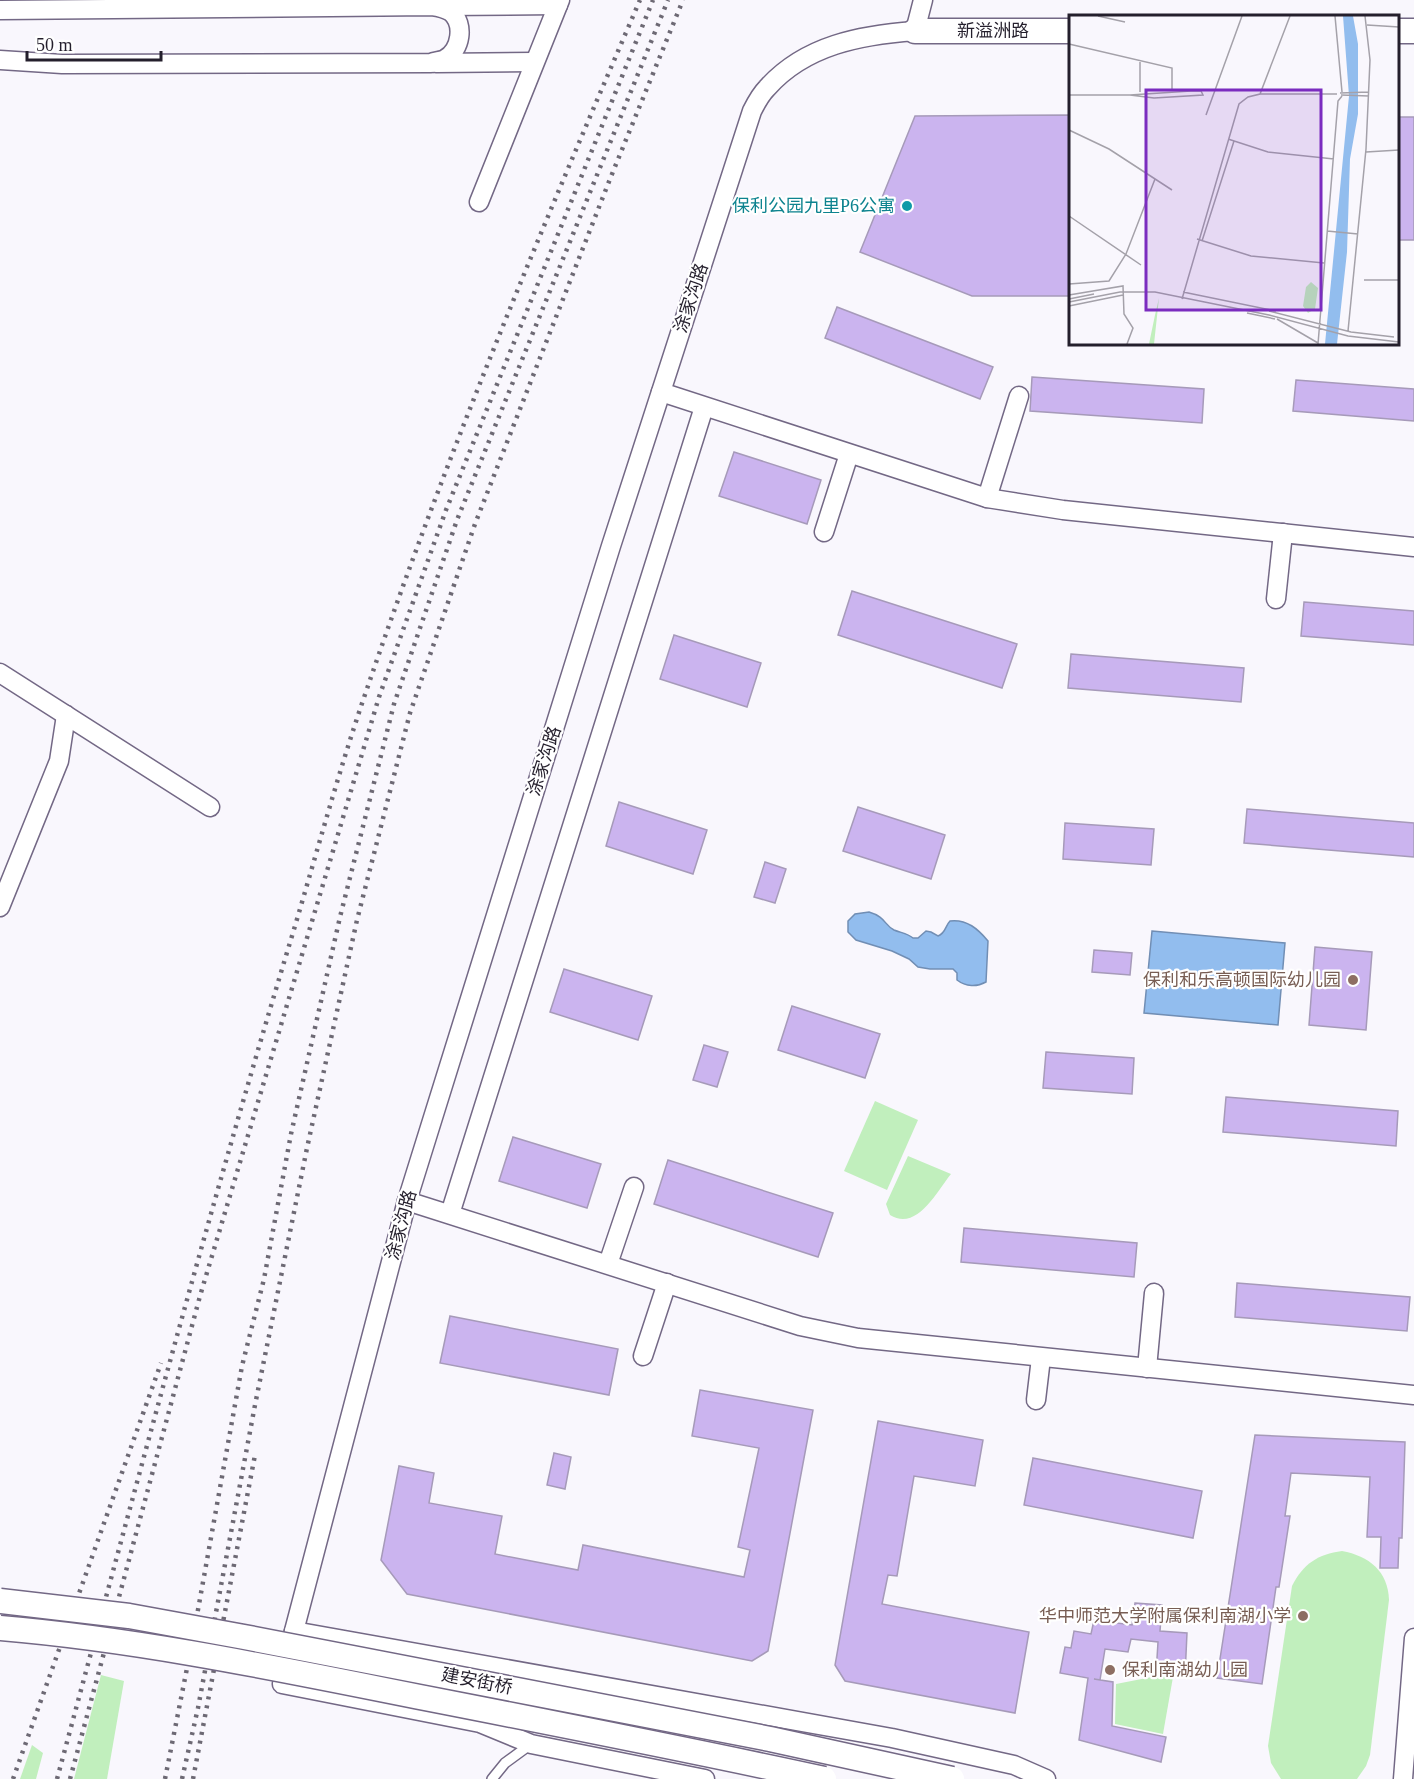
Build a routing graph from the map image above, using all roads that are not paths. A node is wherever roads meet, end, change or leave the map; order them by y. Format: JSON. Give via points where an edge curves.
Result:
{"nodes":[{"id":1,"x":923,"y":0,"type":"edge"},
{"id":2,"x":209,"y":3,"type":"edge"},
{"id":3,"x":559,"y":3,"type":"edge"},
{"id":4,"x":432,"y":6,"type":"junction"},
{"id":5,"x":0,"y":10,"type":"edge"},
{"id":6,"x":1069,"y":31,"type":"edge"},
{"id":7,"x":915,"y":32,"type":"junction"},
{"id":8,"x":0,"y":60,"type":"edge"},
{"id":9,"x":534,"y":62,"type":"junction"},
{"id":10,"x":431,"y":63,"type":"junction"},
{"id":11,"x":479,"y":202,"type":"dead end"},
{"id":12,"x":661,"y":392,"type":"junction"},
{"id":13,"x":1019,"y":396,"type":"dead end"},
{"id":14,"x":704,"y":406,"type":"junction"},
{"id":15,"x":849,"y":454,"type":"junction"},
{"id":16,"x":987,"y":498,"type":"junction"},
{"id":17,"x":824,"y":532,"type":"dead end"},
{"id":18,"x":1283,"y":533,"type":"junction"},
{"id":19,"x":1414,"y":547,"type":"edge"},
{"id":20,"x":1276,"y":599,"type":"dead end"},
{"id":21,"x":0,"y":673,"type":"edge"},
{"id":22,"x":66,"y":715,"type":"junction"},
{"id":23,"x":210,"y":807,"type":"dead end"},
{"id":24,"x":0,"y":907,"type":"edge"},
{"id":25,"x":634,"y":1187,"type":"dead end"},
{"id":26,"x":407,"y":1200,"type":"junction"},
{"id":27,"x":450,"y":1214,"type":"junction"},
{"id":28,"x":608,"y":1264,"type":"junction"},
{"id":29,"x":667,"y":1283,"type":"junction"},
{"id":30,"x":1154,"y":1293,"type":"dead end"},
{"id":31,"x":643,"y":1356,"type":"dead end"},
{"id":32,"x":1041,"y":1358,"type":"junction"},
{"id":33,"x":1147,"y":1368,"type":"junction"},
{"id":34,"x":1414,"y":1395,"type":"edge"},
{"id":35,"x":1036,"y":1400,"type":"dead end"},
{"id":36,"x":0,"y":1601,"type":"edge"},
{"id":37,"x":0,"y":1628,"type":"edge"},
{"id":38,"x":294,"y":1631,"type":"junction"},
{"id":39,"x":1414,"y":1638,"type":"edge"},
{"id":40,"x":531,"y":1744,"type":"junction"},
{"id":41,"x":492,"y":1779,"type":"edge"},
{"id":42,"x":705,"y":1779,"type":"edge"},
{"id":43,"x":824,"y":1779,"type":"edge"},
{"id":44,"x":952,"y":1779,"type":"edge"},
{"id":45,"x":1046,"y":1779,"type":"edge"},
{"id":46,"x":1403,"y":1779,"type":"edge"}],
"edges":[{"from":1,"to":7,"type":"street"},
{"from":2,"to":4,"type":"street"},
{"from":2,"to":5,"type":"street"},
{"from":3,"to":4,"type":"street"},
{"from":3,"to":9,"type":"street"},
{"from":4,"to":10,"type":"street","via":[[453,14],[460,39],[445,59]]},
{"from":6,"to":7,"type":"main road","name":"新溢洲路"},
{"from":7,"to":12,"type":"street","name":"涂家沟路","via":[[878,34],[819,50],[780,74],[765,89],[752,111]]},
{"from":8,"to":10,"type":"street","via":[[62,64]]},
{"from":9,"to":10,"type":"street"},
{"from":9,"to":11,"type":"street"},
{"from":12,"to":14,"type":"street"},
{"from":12,"to":26,"type":"street","name":"涂家沟路"},
{"from":13,"to":16,"type":"street"},
{"from":14,"to":15,"type":"street"},
{"from":14,"to":27,"type":"street"},
{"from":15,"to":16,"type":"street"},
{"from":15,"to":17,"type":"street"},
{"from":16,"to":18,"type":"street"},
{"from":18,"to":19,"type":"street"},
{"from":18,"to":20,"type":"street"},
{"from":21,"to":22,"type":"street"},
{"from":22,"to":23,"type":"street"},
{"from":22,"to":24,"type":"street","via":[[59,761]]},
{"from":25,"to":28,"type":"street"},
{"from":26,"to":27,"type":"street"},
{"from":26,"to":38,"type":"street","name":"涂家沟路"},
{"from":27,"to":28,"type":"street"},
{"from":28,"to":29,"type":"street"},
{"from":29,"to":31,"type":"street"},
{"from":29,"to":32,"type":"street","via":[[800,1326],[849,1337]]},
{"from":30,"to":33,"type":"street"},
{"from":32,"to":33,"type":"street"},
{"from":32,"to":35,"type":"street"},
{"from":33,"to":34,"type":"street"},
{"from":36,"to":44,"type":"main road","name":"建安街桥","bridge":true,"via":[[129,1616],[244,1636],[770,1738]]},
{"from":37,"to":43,"type":"main road","name":"建安街桥","bridge":true,"via":[[70,1634],[253,1664]]},
{"from":38,"to":40,"type":"street","name":"涂家沟路","via":[[282,1684],[480,1723]]},
{"from":38,"to":45,"type":"street","via":[[892,1738],[1014,1765]]},
{"from":39,"to":46,"type":"street"},
{"from":40,"to":41,"type":"lane","via":[[505,1762]]},
{"from":40,"to":42,"type":"street"}]}
